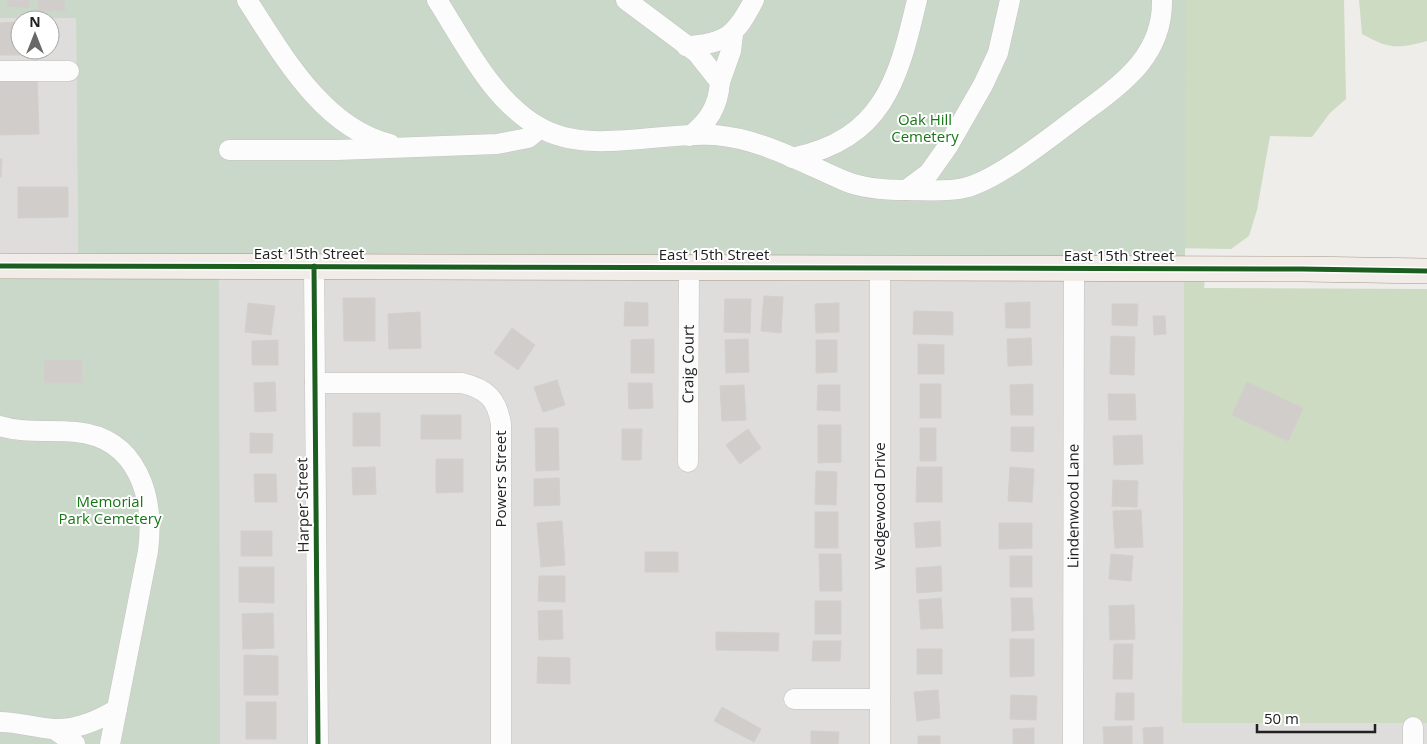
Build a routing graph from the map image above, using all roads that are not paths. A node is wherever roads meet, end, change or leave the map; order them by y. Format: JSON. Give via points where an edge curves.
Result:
{"nodes":[{"id":1,"x":247,"y":0,"type":"edge"},
{"id":2,"x":437,"y":0,"type":"edge"},
{"id":3,"x":626,"y":0,"type":"edge"},
{"id":4,"x":754,"y":0,"type":"edge"},
{"id":5,"x":918,"y":0,"type":"edge"},
{"id":6,"x":1010,"y":0,"type":"edge"},
{"id":7,"x":1162,"y":0,"type":"edge"},
{"id":8,"x":649,"y":9,"type":"edge"},
{"id":9,"x":733,"y":34,"type":"junction"},
{"id":10,"x":686,"y":46,"type":"junction"},
{"id":11,"x":0,"y":71,"type":"edge"},
{"id":12,"x":69,"y":71,"type":"dead end"},
{"id":13,"x":719,"y":90,"type":"junction"},
{"id":14,"x":540,"y":128,"type":"junction"},
{"id":15,"x":690,"y":136,"type":"junction"},
{"id":16,"x":740,"y":139,"type":"junction"},
{"id":17,"x":407,"y":148,"type":"junction"},
{"id":18,"x":229,"y":150,"type":"dead end"},
{"id":19,"x":792,"y":158,"type":"junction"},
{"id":20,"x":906,"y":190,"type":"junction"},
{"id":21,"x":0,"y":266,"type":"edge"},
{"id":22,"x":314,"y":266,"type":"junction"},
{"id":23,"x":689,"y":267,"type":"junction"},
{"id":24,"x":1424,"y":267,"type":"edge"},
{"id":25,"x":880,"y":268,"type":"junction"},
{"id":26,"x":1074,"y":268,"type":"junction"},
{"id":27,"x":315,"y":383,"type":"junction"},
{"id":28,"x":0,"y":426,"type":"edge"},
{"id":29,"x":688,"y":462,"type":"dead end"},
{"id":30,"x":880,"y":699,"type":"junction"},
{"id":31,"x":794,"y":700,"type":"dead end"},
{"id":32,"x":117,"y":709,"type":"junction"},
{"id":33,"x":0,"y":722,"type":"edge"},
{"id":34,"x":54,"y":729,"type":"junction"},
{"id":35,"x":75,"y":744,"type":"edge"},
{"id":36,"x":110,"y":744,"type":"edge"},
{"id":37,"x":318,"y":744,"type":"edge"},
{"id":38,"x":501,"y":744,"type":"edge"},
{"id":39,"x":880,"y":744,"type":"edge"},
{"id":40,"x":1073,"y":744,"type":"edge"}],
"edges":[{"from":1,"to":17,"type":"street","via":[[289,62],[332,111],[377,141]]},
{"from":2,"to":14,"type":"street","via":[[484,74],[520,114]]},
{"from":3,"to":8,"type":"street"},
{"from":4,"to":9,"type":"street"},
{"from":5,"to":19,"type":"street","via":[[906,46],[880,106],[845,140],[820,152]]},
{"from":6,"to":20,"type":"street","via":[[998,53],[983,85],[929,173]]},
{"from":7,"to":20,"type":"street","via":[[1159,29],[1152,47],[1135,70],[1108,95],[990,177],[966,188]]},
{"from":8,"to":10,"type":"street"},
{"from":9,"to":10,"type":"street","via":[[702,45]]},
{"from":9,"to":13,"type":"street"},
{"from":10,"to":13,"type":"street","via":[[697,53]]},
{"from":11,"to":12,"type":"street"},
{"from":13,"to":15,"type":"street","via":[[712,114]]},
{"from":13,"to":16,"type":"street","via":[[723,116]]},
{"from":14,"to":15,"type":"street","via":[[563,138],[587,141]]},
{"from":14,"to":17,"type":"street","via":[[528,138],[514,142]]},
{"from":15,"to":16,"type":"street"},
{"from":16,"to":19,"type":"street"},
{"from":17,"to":18,"type":"street"},
{"from":19,"to":20,"type":"street","via":[[861,186]]},
{"from":21,"to":22,"type":"main road","name":"East 15th Street"},
{"from":22,"to":23,"type":"main road","name":"East 15th Street"},
{"from":22,"to":27,"type":"street","name":"Harper Street"},
{"from":23,"to":25,"type":"main road","name":"East 15th Street"},
{"from":23,"to":29,"type":"street","name":"Craig Court"},
{"from":24,"to":26,"type":"main road","name":"East 15th Street"},
{"from":25,"to":26,"type":"main road","name":"East 15th Street"},
{"from":25,"to":30,"type":"street","name":"Wedgewood Drive"},
{"from":26,"to":40,"type":"street","name":"Lindenwood Lane"},
{"from":27,"to":37,"type":"street","name":"Harper Street"},
{"from":27,"to":38,"type":"street","name":"Powers Street","via":[[462,383],[490,394],[498,409],[501,424]]},
{"from":28,"to":32,"type":"street","via":[[32,432],[76,432],[96,436],[116,446],[146,493],[151,521],[148,550]]},
{"from":30,"to":31,"type":"street"},
{"from":30,"to":39,"type":"street","name":"Wedgewood Drive"},
{"from":32,"to":34,"type":"street","via":[[73,728]]},
{"from":32,"to":36,"type":"street"},
{"from":33,"to":34,"type":"street"},
{"from":34,"to":35,"type":"street"}]}
